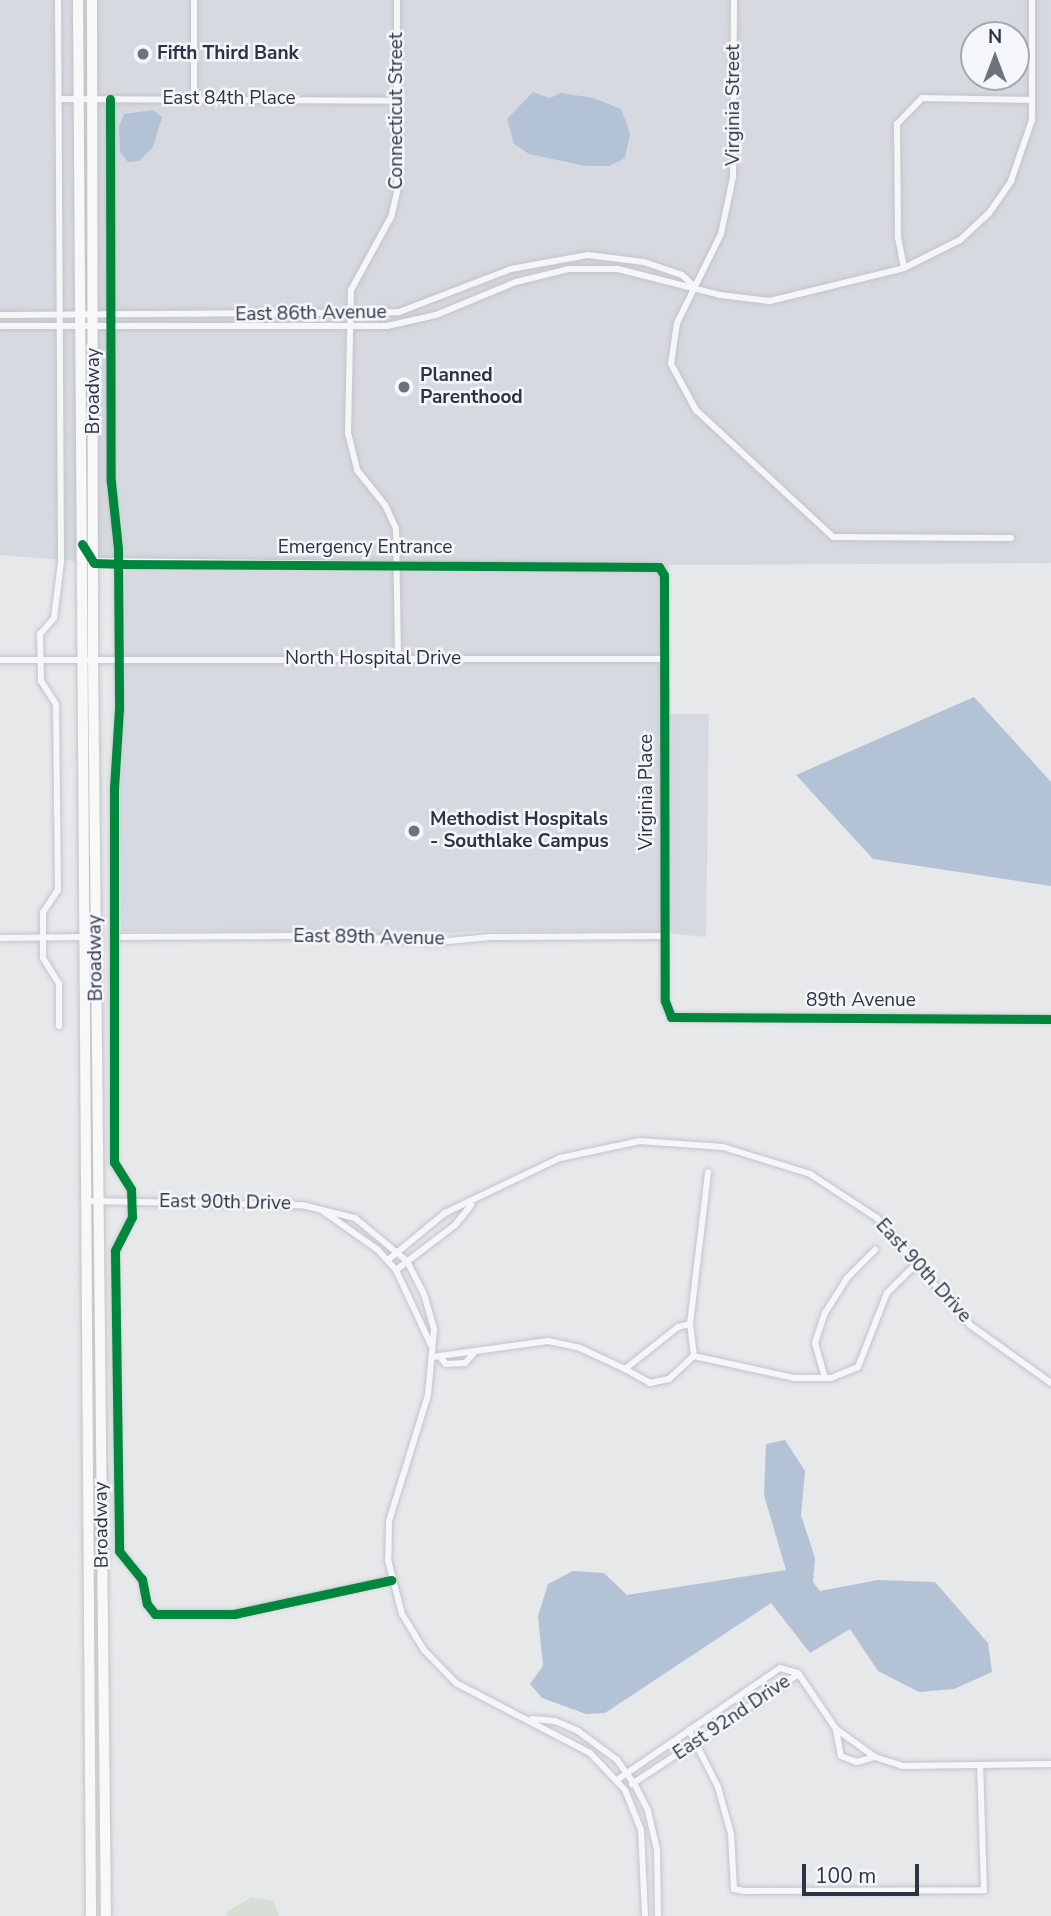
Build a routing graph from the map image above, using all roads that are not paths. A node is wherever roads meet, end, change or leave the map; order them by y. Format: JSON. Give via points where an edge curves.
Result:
{"nodes":[{"id":1,"x":58,"y":0,"type":"edge"},
{"id":2,"x":78,"y":0,"type":"edge"},
{"id":3,"x":92,"y":0,"type":"edge"},
{"id":4,"x":194,"y":0,"type":"edge"},
{"id":5,"x":397,"y":0,"type":"edge"},
{"id":6,"x":734,"y":0,"type":"edge"},
{"id":7,"x":1032,"y":0,"type":"edge"},
{"id":8,"x":59,"y":99,"type":"junction"},
{"id":9,"x":79,"y":99,"type":"junction"},
{"id":10,"x":93,"y":99,"type":"junction"},
{"id":11,"x":110,"y":99,"type":"junction"},
{"id":12,"x":194,"y":99,"type":"junction"},
{"id":13,"x":1032,"y":100,"type":"junction"},
{"id":14,"x":398,"y":101,"type":"junction"},
{"id":15,"x":904,"y":268,"type":"junction"},
{"id":16,"x":694,"y":286,"type":"junction"},
{"id":17,"x":60,"y":314,"type":"junction"},
{"id":18,"x":80,"y":314,"type":"junction"},
{"id":19,"x":0,"y":315,"type":"edge"},
{"id":20,"x":94,"y":315,"type":"junction"},
{"id":21,"x":110,"y":315,"type":"junction"},
{"id":22,"x":348,"y":315,"type":"junction"},
{"id":23,"x":0,"y":326,"type":"edge"},
{"id":24,"x":60,"y":327,"type":"junction"},
{"id":25,"x":80,"y":327,"type":"junction"},
{"id":26,"x":94,"y":327,"type":"junction"},
{"id":27,"x":110,"y":327,"type":"junction"},
{"id":28,"x":348,"y":328,"type":"junction"},
{"id":29,"x":1011,"y":538,"type":"dead end"},
{"id":30,"x":82,"y":544,"type":"junction"},
{"id":31,"x":94,"y":563,"type":"junction"},
{"id":32,"x":118,"y":564,"type":"junction"},
{"id":33,"x":399,"y":565,"type":"junction"},
{"id":34,"x":659,"y":567,"type":"joint"},
{"id":35,"x":398,"y":659,"type":"junction"},
{"id":36,"x":664,"y":659,"type":"junction"},
{"id":37,"x":0,"y":660,"type":"edge"},
{"id":38,"x":41,"y":660,"type":"junction"},
{"id":39,"x":88,"y":660,"type":"junction"},
{"id":40,"x":118,"y":660,"type":"junction"},
{"id":41,"x":665,"y":936,"type":"junction"},
{"id":42,"x":43,"y":937,"type":"junction"},
{"id":43,"x":85,"y":937,"type":"junction"},
{"id":44,"x":114,"y":937,"type":"junction"},
{"id":45,"x":0,"y":938,"type":"edge"},
{"id":46,"x":671,"y":1017,"type":"joint"},
{"id":47,"x":1051,"y":1019,"type":"edge"},
{"id":48,"x":59,"y":1026,"type":"dead end"},
{"id":49,"x":708,"y":1172,"type":"dead end"},
{"id":50,"x":86,"y":1201,"type":"junction"},
{"id":51,"x":99,"y":1201,"type":"junction"},
{"id":52,"x":132,"y":1201,"type":"junction"},
{"id":53,"x":472,"y":1203,"type":"junction"},
{"id":54,"x":322,"y":1210,"type":"junction"},
{"id":55,"x":875,"y":1250,"type":"dead end"},
{"id":56,"x":398,"y":1252,"type":"junction"},
{"id":57,"x":388,"y":1260,"type":"junction"},
{"id":58,"x":407,"y":1262,"type":"junction"},
{"id":59,"x":918,"y":1262,"type":"junction"},
{"id":60,"x":396,"y":1270,"type":"junction"},
{"id":61,"x":690,"y":1324,"type":"junction"},
{"id":62,"x":431,"y":1345,"type":"junction"},
{"id":63,"x":694,"y":1356,"type":"junction"},
{"id":64,"x":432,"y":1357,"type":"junction"},
{"id":65,"x":625,"y":1369,"type":"junction"},
{"id":66,"x":825,"y":1378,"type":"junction"},
{"id":67,"x":1051,"y":1383,"type":"edge"},
{"id":68,"x":391,"y":1580,"type":"junction"},
{"id":69,"x":798,"y":1673,"type":"junction"},
{"id":70,"x":530,"y":1719,"type":"junction"},
{"id":71,"x":836,"y":1729,"type":"junction"},
{"id":72,"x":689,"y":1730,"type":"junction"},
{"id":73,"x":696,"y":1741,"type":"junction"},
{"id":74,"x":875,"y":1757,"type":"junction"},
{"id":75,"x":1051,"y":1764,"type":"edge"},
{"id":76,"x":980,"y":1765,"type":"junction"},
{"id":77,"x":627,"y":1773,"type":"junction"},
{"id":78,"x":617,"y":1780,"type":"junction"},
{"id":79,"x":634,"y":1783,"type":"junction"},
{"id":80,"x":625,"y":1790,"type":"junction"},
{"id":81,"x":91,"y":1916,"type":"edge"},
{"id":82,"x":106,"y":1916,"type":"edge"},
{"id":83,"x":645,"y":1916,"type":"edge"},
{"id":84,"x":657,"y":1916,"type":"edge"}],
"edges":[{"from":1,"to":8,"type":"street"},
{"from":2,"to":9,"type":"main road","name":"Broadway"},
{"from":3,"to":10,"type":"main road","name":"Broadway"},
{"from":4,"to":12,"type":"street"},
{"from":5,"to":14,"type":"street","name":"Connecticut Street"},
{"from":6,"to":16,"type":"street","name":"Virginia Street","via":[[733,177],[721,234]]},
{"from":7,"to":13,"type":"street","name":"East 86th Avenue"},
{"from":8,"to":9,"type":"street","name":"East 84th Place"},
{"from":8,"to":17,"type":"street"},
{"from":9,"to":10,"type":"street","name":"East 84th Place"},
{"from":9,"to":18,"type":"main road","name":"Broadway"},
{"from":10,"to":11,"type":"street","name":"East 84th Place"},
{"from":10,"to":20,"type":"main road","name":"Broadway"},
{"from":11,"to":12,"type":"street","name":"East 84th Place"},
{"from":11,"to":21,"type":"street"},
{"from":12,"to":14,"type":"street","name":"East 84th Place"},
{"from":13,"to":15,"type":"street","name":"East 86th Avenue","via":[[1019,163],[989,213],[960,240]]},
{"from":13,"to":15,"type":"street","via":[[922,98],[897,124],[898,237]]},
{"from":14,"to":22,"type":"street","name":"Connecticut Street","via":[[395,207],[354,280]]},
{"from":15,"to":16,"type":"street","name":"East 86th Avenue","via":[[770,301],[720,295]]},
{"from":16,"to":22,"type":"street","name":"East 86th Avenue","via":[[682,275],[644,262],[588,256],[511,270],[422,307]]},
{"from":16,"to":28,"type":"street","name":"East 86th Avenue","via":[[618,269],[569,269],[516,282],[418,320]]},
{"from":16,"to":29,"type":"street","name":"Virginia Street","via":[[677,323],[671,364],[696,410],[833,537]]},
{"from":17,"to":18,"type":"street","name":"East 86th Avenue"},
{"from":17,"to":19,"type":"street","name":"East 86th Avenue"},
{"from":17,"to":24,"type":"street"},
{"from":18,"to":20,"type":"street","name":"East 86th Avenue"},
{"from":18,"to":25,"type":"main road","name":"Broadway"},
{"from":20,"to":21,"type":"street","name":"East 86th Avenue"},
{"from":20,"to":26,"type":"main road","name":"Broadway"},
{"from":21,"to":22,"type":"street","name":"East 86th Avenue"},
{"from":21,"to":27,"type":"street"},
{"from":22,"to":28,"type":"street","name":"Connecticut Street"},
{"from":23,"to":24,"type":"street","name":"East 86th Avenue"},
{"from":24,"to":25,"type":"street","name":"East 86th Avenue"},
{"from":24,"to":38,"type":"street","via":[[61,562],[54,618],[40,634]]},
{"from":25,"to":26,"type":"street","name":"East 86th Avenue"},
{"from":25,"to":30,"type":"main road","name":"Broadway"},
{"from":26,"to":27,"type":"street","name":"East 86th Avenue"},
{"from":26,"to":31,"type":"main road","name":"Broadway"},
{"from":27,"to":28,"type":"street","name":"East 86th Avenue"},
{"from":27,"to":32,"type":"street","via":[[111,482]]},
{"from":28,"to":33,"type":"street","name":"Connecticut Street","via":[[349,445],[356,470],[391,517]]},
{"from":30,"to":31,"type":"street"},
{"from":30,"to":39,"type":"main road","name":"Broadway"},
{"from":31,"to":32,"type":"street","name":"Emergency Entrance"},
{"from":31,"to":39,"type":"main road","name":"Broadway"},
{"from":32,"to":33,"type":"street","name":"Emergency Entrance"},
{"from":32,"to":40,"type":"street"},
{"from":33,"to":34,"type":"street","name":"Emergency Entrance"},
{"from":33,"to":35,"type":"street","name":"Connecticut Street"},
{"from":34,"to":36,"type":"street","name":"Virginia Place","via":[[664,575]]},
{"from":35,"to":36,"type":"street","name":"North Hospital Drive"},
{"from":35,"to":40,"type":"street","name":"North Hospital Drive"},
{"from":36,"to":41,"type":"street","name":"Virginia Place"},
{"from":37,"to":38,"type":"street","name":"North Hospital Drive"},
{"from":38,"to":39,"type":"street","name":"North Hospital Drive"},
{"from":38,"to":42,"type":"street","via":[[43,686],[56,704],[58,890],[43,912]]},
{"from":39,"to":40,"type":"street","name":"North Hospital Drive"},
{"from":39,"to":43,"type":"main road","name":"Broadway"},
{"from":39,"to":51,"type":"main road","name":"Broadway"},
{"from":40,"to":44,"type":"street"},
{"from":41,"to":44,"type":"street","name":"East 89th Avenue","via":[[491,937],[437,942],[336,936]]},
{"from":41,"to":46,"type":"street","name":"Virginia Place","via":[[665,1001]]},
{"from":42,"to":43,"type":"street"},
{"from":42,"to":45,"type":"street"},
{"from":42,"to":48,"type":"street","via":[[43,958],[59,984]]},
{"from":43,"to":50,"type":"main road","name":"Broadway"},
{"from":44,"to":52,"type":"street","via":[[114,1162],[128,1180]]},
{"from":46,"to":47,"type":"street","name":"89th Avenue"},
{"from":49,"to":61,"type":"street"},
{"from":50,"to":51,"type":"street","name":"East 90th Drive"},
{"from":50,"to":81,"type":"main road","name":"Broadway"},
{"from":51,"to":52,"type":"street","name":"East 90th Drive"},
{"from":51,"to":82,"type":"main road","name":"Broadway"},
{"from":52,"to":54,"type":"street","name":"East 90th Drive","via":[[285,1203]]},
{"from":52,"to":68,"type":"street","via":[[130,1223],[114,1251],[118,1535],[119,1551],[146,1589],[149,1611],[234,1614]]},
{"from":53,"to":56,"type":"street","name":"East 90th Drive","via":[[445,1213]]},
{"from":53,"to":58,"type":"street","name":"East 90th Drive","via":[[454,1225]]},
{"from":53,"to":59,"type":"street","name":"East 90th Drive","via":[[512,1178],[560,1158],[640,1141],[682,1141],[760,1156],[810,1174],[877,1218]]},
{"from":54,"to":56,"type":"street","name":"East 90th Drive","via":[[355,1218]]},
{"from":54,"to":57,"type":"street","name":"East 90th Drive"},
{"from":55,"to":66,"type":"street","via":[[847,1278],[825,1313],[815,1343]]},
{"from":56,"to":57,"type":"street","name":"East 90th Drive"},
{"from":56,"to":58,"type":"street","name":"East 90th Drive"},
{"from":57,"to":60,"type":"street","name":"East 90th Drive"},
{"from":58,"to":60,"type":"street","name":"East 90th Drive"},
{"from":58,"to":62,"type":"street","via":[[432,1316]]},
{"from":59,"to":66,"type":"street","via":[[887,1293],[858,1367]]},
{"from":59,"to":67,"type":"street","name":"East 90th Drive","via":[[970,1325]]},
{"from":60,"to":62,"type":"street"},
{"from":61,"to":63,"type":"street"},
{"from":61,"to":65,"type":"street","via":[[678,1327]]},
{"from":62,"to":64,"type":"street"},
{"from":63,"to":65,"type":"street","via":[[669,1379],[650,1383]]},
{"from":63,"to":66,"type":"street","via":[[794,1378]]},
{"from":64,"to":65,"type":"street","via":[[548,1341],[580,1348]]},
{"from":64,"to":68,"type":"street","via":[[428,1395],[391,1507]]},
{"from":68,"to":70,"type":"street","via":[[412,1633],[439,1667],[489,1704]]},
{"from":69,"to":71,"type":"street"},
{"from":69,"to":72,"type":"street","name":"East 92nd Drive","via":[[780,1668]]},
{"from":69,"to":73,"type":"street","name":"East 92nd Drive"},
{"from":70,"to":77,"type":"street","via":[[555,1721],[579,1731]]},
{"from":70,"to":78,"type":"street","via":[[590,1753]]},
{"from":71,"to":74,"type":"street"},
{"from":71,"to":74,"type":"street","via":[[841,1756],[857,1762]]},
{"from":72,"to":73,"type":"street"},
{"from":72,"to":77,"type":"street","name":"East 92nd Drive"},
{"from":73,"to":76,"type":"street","via":[[726,1809],[734,1889],[984,1890]]},
{"from":73,"to":79,"type":"street","name":"East 92nd Drive"},
{"from":74,"to":76,"type":"street","via":[[902,1766]]},
{"from":75,"to":76,"type":"street"},
{"from":77,"to":78,"type":"street","name":"East 92nd Drive"},
{"from":77,"to":79,"type":"street"},
{"from":78,"to":80,"type":"street"},
{"from":79,"to":80,"type":"street","name":"East 92nd Drive"},
{"from":79,"to":84,"type":"street","via":[[648,1811],[657,1850]]},
{"from":80,"to":83,"type":"street","via":[[641,1830]]}]}
